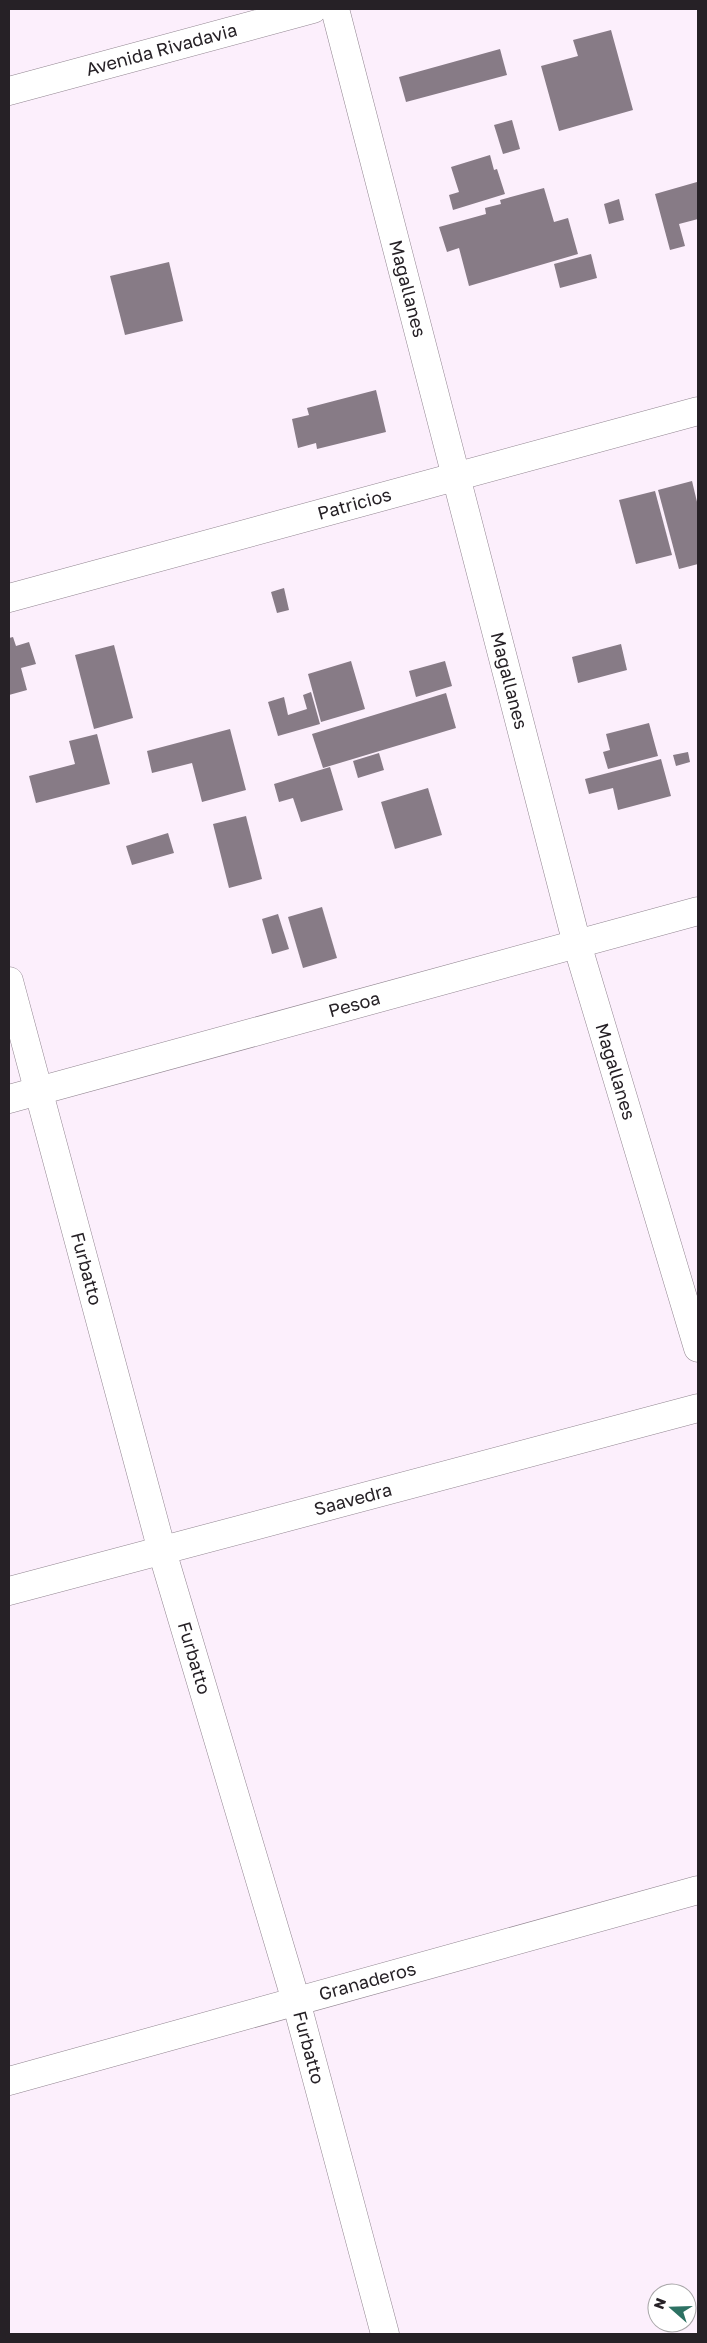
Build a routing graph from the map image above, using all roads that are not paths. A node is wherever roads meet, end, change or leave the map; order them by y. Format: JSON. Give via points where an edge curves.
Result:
{"nodes":[{"id":1,"x":313,"y":9,"type":"edge"},
{"id":2,"x":335,"y":9,"type":"edge"},
{"id":3,"x":9,"y":91,"type":"edge"},
{"id":4,"x":698,"y":411,"type":"edge"},
{"id":5,"x":455,"y":477,"type":"junction"},
{"id":6,"x":9,"y":598,"type":"edge"},
{"id":7,"x":698,"y":911,"type":"edge"},
{"id":8,"x":577,"y":944,"type":"junction"},
{"id":9,"x":9,"y":981,"type":"edge"},
{"id":10,"x":38,"y":1090,"type":"junction"},
{"id":11,"x":9,"y":1098,"type":"edge"},
{"id":12,"x":698,"y":1348,"type":"edge"},
{"id":13,"x":698,"y":1408,"type":"edge"},
{"id":14,"x":162,"y":1551,"type":"junction"},
{"id":15,"x":9,"y":1591,"type":"edge"},
{"id":16,"x":698,"y":1890,"type":"edge"},
{"id":17,"x":296,"y":2001,"type":"junction"},
{"id":18,"x":9,"y":2081,"type":"edge"},
{"id":19,"x":385,"y":2334,"type":"edge"}],
"edges":[{"from":1,"to":3,"type":"street","name":"Avenida Rivadavia"},
{"from":2,"to":5,"type":"street","name":"Magallanes"},
{"from":4,"to":5,"type":"street","name":"Patricios"},
{"from":5,"to":6,"type":"street","name":"Patricios"},
{"from":5,"to":8,"type":"street","name":"Magallanes"},
{"from":7,"to":8,"type":"street","name":"Pesoa"},
{"from":8,"to":10,"type":"street","name":"Pesoa"},
{"from":8,"to":12,"type":"street","name":"Magallanes"},
{"from":9,"to":10,"type":"street","name":"Furbatto"},
{"from":10,"to":11,"type":"street","name":"Pesoa"},
{"from":10,"to":14,"type":"street","name":"Furbatto"},
{"from":13,"to":14,"type":"street","name":"Saavedra"},
{"from":14,"to":15,"type":"street","name":"Saavedra"},
{"from":14,"to":17,"type":"street","name":"Furbatto"},
{"from":16,"to":17,"type":"street","name":"Granaderos"},
{"from":17,"to":18,"type":"street","name":"Granaderos"},
{"from":17,"to":19,"type":"street","name":"Furbatto"}]}
